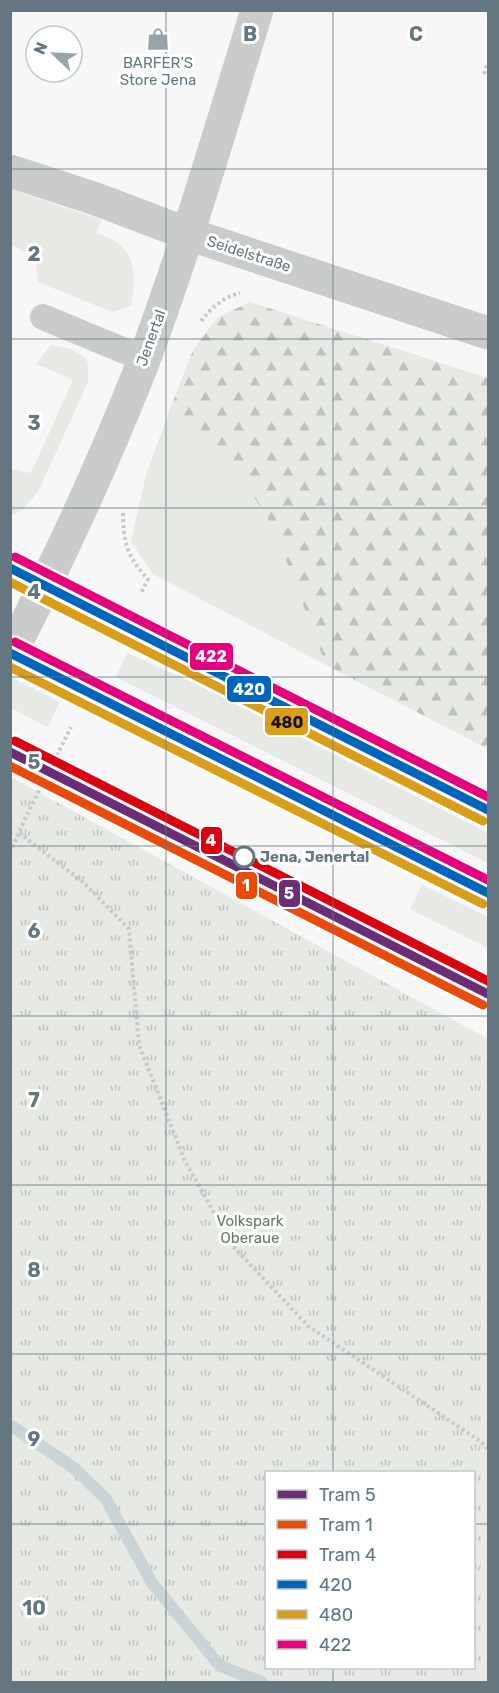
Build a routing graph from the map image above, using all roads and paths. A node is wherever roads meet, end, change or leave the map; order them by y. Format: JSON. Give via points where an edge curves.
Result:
{"nodes":[{"id":1,"x":257,"y":10,"type":"edge"},
{"id":2,"x":489,"y":63,"type":"edge"},
{"id":3,"x":484,"y":74,"type":"dead end"},
{"id":4,"x":10,"y":171,"type":"edge"},
{"id":5,"x":188,"y":234,"type":"junction"},
{"id":6,"x":247,"y":290,"type":"dead end"},
{"id":7,"x":43,"y":317,"type":"dead end"},
{"id":8,"x":195,"y":328,"type":"dead end"},
{"id":9,"x":489,"y":333,"type":"edge"},
{"id":10,"x":144,"y":359,"type":"junction"},
{"id":11,"x":123,"y":513,"type":"dead end"},
{"id":12,"x":10,"y":568,"type":"edge"},
{"id":13,"x":148,"y":579,"type":"dead end"},
{"id":14,"x":45,"y":585,"type":"junction"},
{"id":15,"x":11,"y":653,"type":"edge"},
{"id":16,"x":489,"y":810,"type":"edge"},
{"id":17,"x":24,"y":821,"type":"dead end"},
{"id":18,"x":19,"y":833,"type":"junction"},
{"id":19,"x":10,"y":853,"type":"edge"},
{"id":20,"x":489,"y":893,"type":"edge"},
{"id":21,"x":489,"y":1449,"type":"edge"}],
"edges":[{"from":1,"to":5,"type":"street","name":"Jenertal"},
{"from":2,"to":3,"type":"path"},
{"from":4,"to":5,"type":"street","name":"Seidelstraße"},
{"from":5,"to":9,"type":"street","name":"Seidelstraße"},
{"from":5,"to":10,"type":"street","name":"Jenertal"},
{"from":6,"to":8,"type":"path","via":[[227,296]]},
{"from":7,"to":10,"type":"lane"},
{"from":10,"to":14,"type":"street","name":"Jenertal","via":[[77,520]]},
{"from":11,"to":13,"type":"path","via":[[127,548]]},
{"from":12,"to":14,"type":"main road"},
{"from":14,"to":15,"type":"street","name":"Jenertal"},
{"from":14,"to":16,"type":"main road"},
{"from":15,"to":20,"type":"main road"},
{"from":17,"to":18,"type":"path"},
{"from":18,"to":19,"type":"path"},
{"from":18,"to":21,"type":"path","via":[[83,882],[129,929],[139,1045],[185,1161],[232,1245],[308,1326]]}]}
